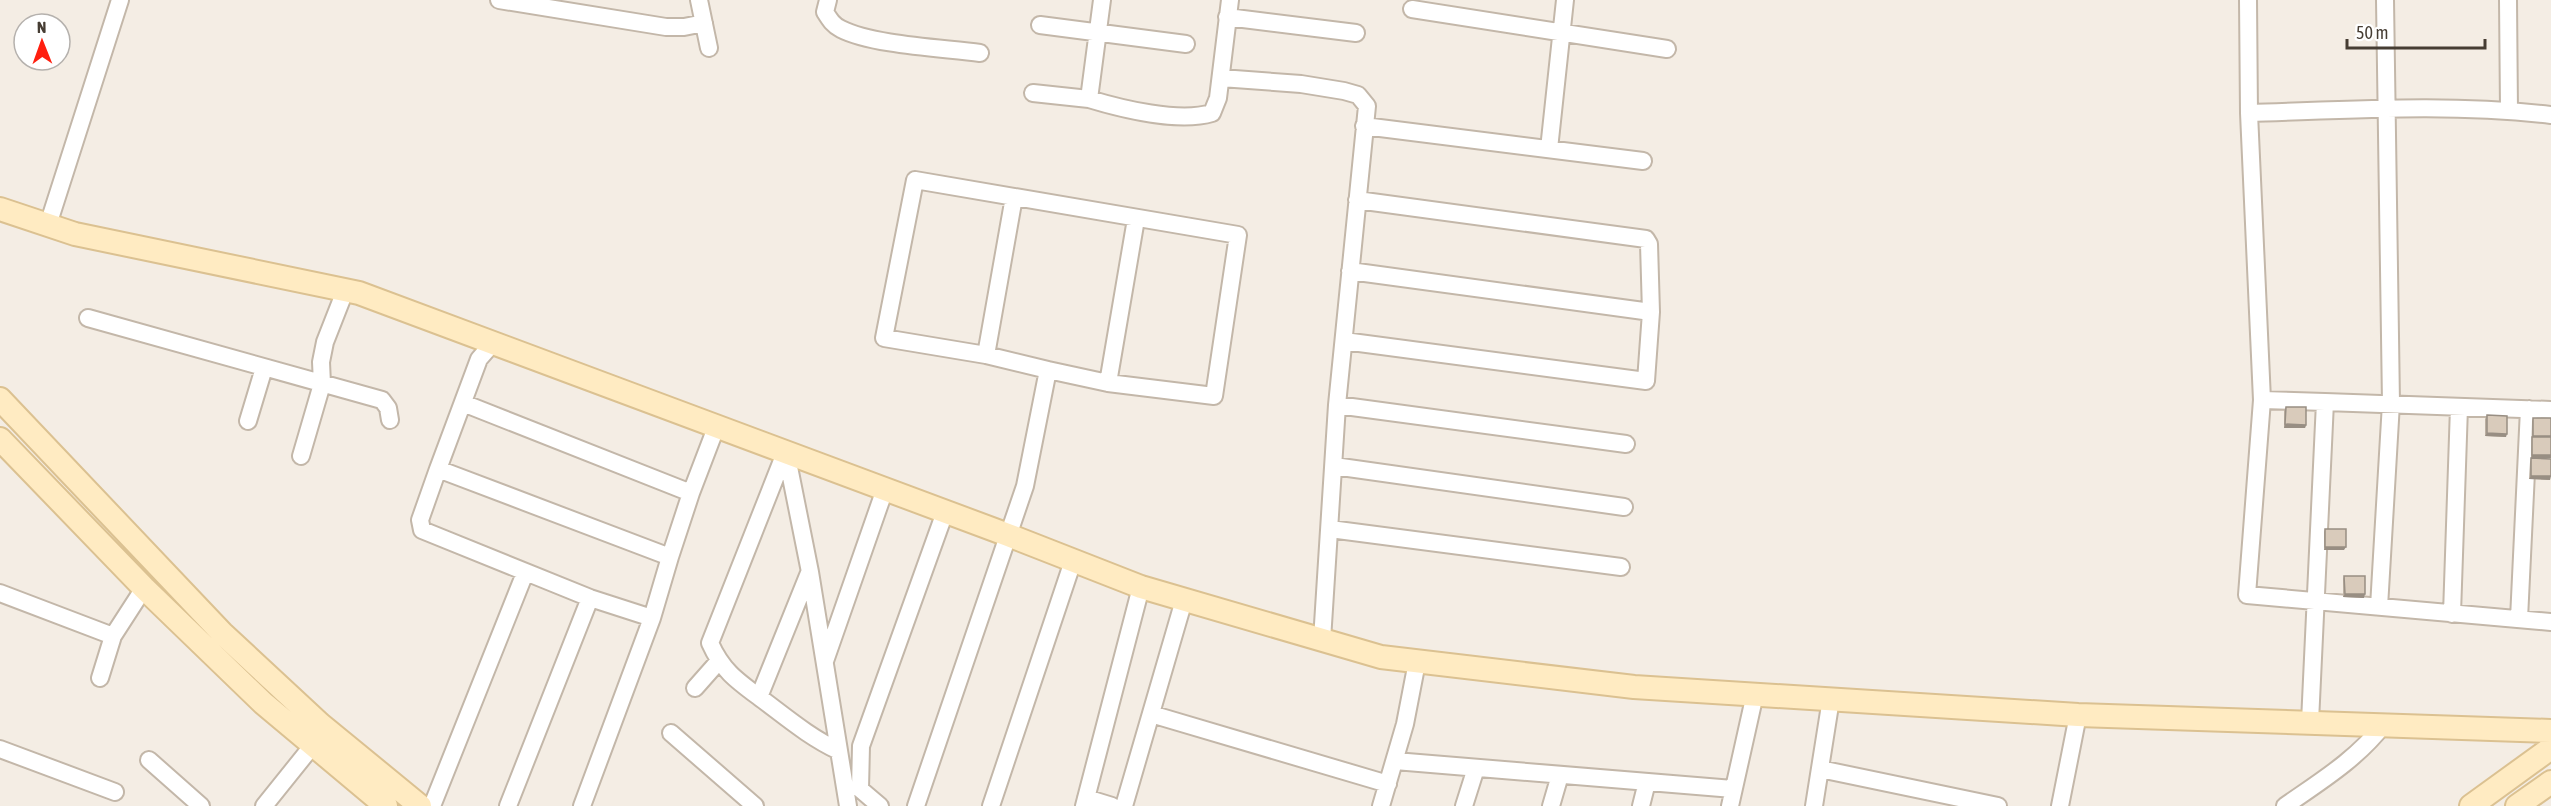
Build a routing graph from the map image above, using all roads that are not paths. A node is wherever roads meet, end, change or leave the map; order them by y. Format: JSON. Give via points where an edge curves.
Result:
{"nodes":[{"id":1,"x":120,"y":0,"type":"edge"},
{"id":2,"x":499,"y":0,"type":"edge"},
{"id":3,"x":699,"y":0,"type":"edge"},
{"id":4,"x":828,"y":0,"type":"edge"},
{"id":5,"x":1102,"y":0,"type":"edge"},
{"id":6,"x":1230,"y":0,"type":"edge"},
{"id":7,"x":1565,"y":0,"type":"edge"},
{"id":8,"x":2248,"y":0,"type":"edge"},
{"id":9,"x":2385,"y":0,"type":"edge"},
{"id":10,"x":2508,"y":0,"type":"edge"},
{"id":11,"x":1412,"y":9,"type":"dead end"},
{"id":12,"x":1227,"y":17,"type":"junction"},
{"id":13,"x":704,"y":23,"type":"junction"},
{"id":14,"x":1040,"y":26,"type":"dead end"},
{"id":15,"x":1096,"y":33,"type":"junction"},
{"id":16,"x":1356,"y":33,"type":"dead end"},
{"id":17,"x":1561,"y":33,"type":"junction"},
{"id":18,"x":1186,"y":44,"type":"dead end"},
{"id":19,"x":709,"y":48,"type":"dead end"},
{"id":20,"x":1668,"y":49,"type":"dead end"},
{"id":21,"x":980,"y":53,"type":"dead end"},
{"id":22,"x":1221,"y":78,"type":"junction"},
{"id":23,"x":1033,"y":93,"type":"dead end"},
{"id":24,"x":1089,"y":99,"type":"junction"},
{"id":25,"x":2386,"y":109,"type":"junction"},
{"id":26,"x":2509,"y":110,"type":"junction"},
{"id":27,"x":2249,"y":113,"type":"junction"},
{"id":28,"x":2551,"y":115,"type":"edge"},
{"id":29,"x":1364,"y":126,"type":"junction"},
{"id":30,"x":1549,"y":148,"type":"junction"},
{"id":31,"x":1643,"y":160,"type":"dead end"},
{"id":32,"x":1014,"y":197,"type":"junction"},
{"id":33,"x":1357,"y":200,"type":"junction"},
{"id":34,"x":0,"y":209,"type":"edge"},
{"id":35,"x":1136,"y":219,"type":"junction"},
{"id":36,"x":48,"y":225,"type":"junction"},
{"id":37,"x":1350,"y":271,"type":"junction"},
{"id":38,"x":345,"y":291,"type":"junction"},
{"id":39,"x":1651,"y":312,"type":"junction"},
{"id":40,"x":88,"y":318,"type":"dead end"},
{"id":41,"x":1344,"y":341,"type":"junction"},
{"id":42,"x":493,"y":343,"type":"junction"},
{"id":43,"x":986,"y":355,"type":"junction"},
{"id":44,"x":264,"y":368,"type":"junction"},
{"id":45,"x":1048,"y":370,"type":"junction"},
{"id":46,"x":1108,"y":383,"type":"junction"},
{"id":47,"x":322,"y":384,"type":"junction"},
{"id":48,"x":0,"y":399,"type":"edge"},
{"id":49,"x":2262,"y":400,"type":"junction"},
{"id":50,"x":2325,"y":402,"type":"junction"},
{"id":51,"x":463,"y":403,"type":"junction"},
{"id":52,"x":2391,"y":403,"type":"junction"},
{"id":53,"x":1337,"y":405,"type":"junction"},
{"id":54,"x":2459,"y":406,"type":"junction"},
{"id":55,"x":2529,"y":409,"type":"junction"},
{"id":56,"x":2551,"y":410,"type":"edge"},
{"id":57,"x":390,"y":420,"type":"dead end"},
{"id":58,"x":248,"y":421,"type":"dead end"},
{"id":59,"x":717,"y":425,"type":"junction"},
{"id":60,"x":0,"y":439,"type":"edge"},
{"id":61,"x":1626,"y":444,"type":"dead end"},
{"id":62,"x":786,"y":452,"type":"junction"},
{"id":63,"x":301,"y":456,"type":"dead end"},
{"id":64,"x":1334,"y":466,"type":"junction"},
{"id":65,"x":438,"y":469,"type":"junction"},
{"id":66,"x":885,"y":489,"type":"junction"},
{"id":67,"x":691,"y":493,"type":"junction"},
{"id":68,"x":1624,"y":507,"type":"dead end"},
{"id":69,"x":945,"y":512,"type":"junction"},
{"id":70,"x":1330,"y":529,"type":"junction"},
{"id":71,"x":1008,"y":535,"type":"junction"},
{"id":72,"x":670,"y":557,"type":"junction"},
{"id":73,"x":1073,"y":561,"type":"junction"},
{"id":74,"x":1621,"y":567,"type":"dead end"},
{"id":75,"x":810,"y":572,"type":"junction"},
{"id":76,"x":525,"y":573,"type":"junction"},
{"id":77,"x":1141,"y":587,"type":"junction"},
{"id":78,"x":144,"y":588,"type":"junction"},
{"id":79,"x":0,"y":593,"type":"edge"},
{"id":80,"x":590,"y":598,"type":"junction"},
{"id":81,"x":1184,"y":600,"type":"junction"},
{"id":82,"x":2315,"y":601,"type":"junction"},
{"id":83,"x":2379,"y":607,"type":"junction"},
{"id":84,"x":2452,"y":614,"type":"junction"},
{"id":85,"x":651,"y":618,"type":"junction"},
{"id":86,"x":2519,"y":620,"type":"junction"},
{"id":87,"x":2551,"y":622,"type":"edge"},
{"id":88,"x":113,"y":636,"type":"junction"},
{"id":89,"x":1322,"y":640,"type":"junction"},
{"id":90,"x":718,"y":662,"type":"junction"},
{"id":91,"x":825,"y":662,"type":"junction"},
{"id":92,"x":1418,"y":662,"type":"junction"},
{"id":93,"x":100,"y":678,"type":"dead end"},
{"id":94,"x":695,"y":687,"type":"dead end"},
{"id":95,"x":1755,"y":694,"type":"junction"},
{"id":96,"x":759,"y":697,"type":"junction"},
{"id":97,"x":1831,"y":699,"type":"junction"},
{"id":98,"x":1151,"y":714,"type":"junction"},
{"id":99,"x":2078,"y":715,"type":"junction"},
{"id":100,"x":2310,"y":722,"type":"junction"},
{"id":101,"x":2384,"y":724,"type":"junction"},
{"id":102,"x":2551,"y":731,"type":"edge"},
{"id":103,"x":671,"y":733,"type":"dead end"},
{"id":104,"x":313,"y":745,"type":"junction"},
{"id":105,"x":2551,"y":748,"type":"edge"},
{"id":106,"x":0,"y":749,"type":"edge"},
{"id":107,"x":839,"y":751,"type":"junction"},
{"id":108,"x":149,"y":760,"type":"dead end"},
{"id":109,"x":1395,"y":761,"type":"junction"},
{"id":110,"x":1476,"y":768,"type":"junction"},
{"id":111,"x":1820,"y":769,"type":"junction"},
{"id":112,"x":1560,"y":775,"type":"junction"},
{"id":113,"x":1647,"y":782,"type":"junction"},
{"id":114,"x":2551,"y":782,"type":"edge"},
{"id":115,"x":1388,"y":784,"type":"junction"},
{"id":116,"x":115,"y":792,"type":"dead end"},
{"id":117,"x":1732,"y":798,"type":"edge"},
{"id":118,"x":1085,"y":802,"type":"edge"},
{"id":119,"x":201,"y":806,"type":"edge"},
{"id":120,"x":264,"y":806,"type":"edge"},
{"id":121,"x":386,"y":806,"type":"edge"},
{"id":122,"x":420,"y":806,"type":"edge"},
{"id":123,"x":432,"y":806,"type":"edge"},
{"id":124,"x":508,"y":806,"type":"edge"},
{"id":125,"x":582,"y":806,"type":"edge"},
{"id":126,"x":755,"y":806,"type":"edge"},
{"id":127,"x":848,"y":806,"type":"edge"},
{"id":128,"x":880,"y":806,"type":"edge"},
{"id":129,"x":916,"y":806,"type":"edge"},
{"id":130,"x":992,"y":806,"type":"edge"},
{"id":131,"x":1112,"y":806,"type":"edge"},
{"id":132,"x":1124,"y":806,"type":"edge"},
{"id":133,"x":1382,"y":806,"type":"edge"},
{"id":134,"x":1464,"y":806,"type":"edge"},
{"id":135,"x":1551,"y":806,"type":"edge"},
{"id":136,"x":1641,"y":806,"type":"edge"},
{"id":137,"x":1814,"y":806,"type":"edge"},
{"id":138,"x":1998,"y":806,"type":"edge"},
{"id":139,"x":2060,"y":806,"type":"edge"},
{"id":140,"x":2285,"y":806,"type":"edge"},
{"id":141,"x":2471,"y":806,"type":"edge"},
{"id":142,"x":2517,"y":806,"type":"edge"}],
"edges":[{"from":1,"to":36,"type":"street"},
{"from":2,"to":13,"type":"street","via":[[666,27]]},
{"from":3,"to":13,"type":"street"},
{"from":4,"to":21,"type":"street","via":[[825,12],[842,30],[893,42]]},
{"from":5,"to":15,"type":"street"},
{"from":6,"to":12,"type":"street"},
{"from":7,"to":17,"type":"street"},
{"from":8,"to":27,"type":"street"},
{"from":9,"to":25,"type":"street"},
{"from":10,"to":26,"type":"street"},
{"from":11,"to":17,"type":"street"},
{"from":12,"to":16,"type":"street"},
{"from":12,"to":22,"type":"street"},
{"from":13,"to":19,"type":"street"},
{"from":14,"to":15,"type":"street"},
{"from":15,"to":18,"type":"street"},
{"from":15,"to":24,"type":"street"},
{"from":17,"to":20,"type":"street"},
{"from":17,"to":30,"type":"street"},
{"from":22,"to":24,"type":"street","via":[[1212,113],[1197,118],[1122,109]]},
{"from":22,"to":29,"type":"street","via":[[1301,84],[1358,95],[1367,106]]},
{"from":23,"to":24,"type":"street"},
{"from":25,"to":26,"type":"street"},
{"from":25,"to":27,"type":"street"},
{"from":25,"to":52,"type":"street"},
{"from":26,"to":28,"type":"street"},
{"from":27,"to":49,"type":"street"},
{"from":29,"to":30,"type":"street"},
{"from":29,"to":33,"type":"street"},
{"from":30,"to":31,"type":"street"},
{"from":32,"to":35,"type":"street"},
{"from":32,"to":43,"type":"street"},
{"from":32,"to":43,"type":"street","via":[[915,180],[885,338]]},
{"from":33,"to":37,"type":"street"},
{"from":33,"to":39,"type":"street","via":[[1641,237],[1650,244]]},
{"from":34,"to":36,"type":"street"},
{"from":35,"to":46,"type":"street"},
{"from":35,"to":46,"type":"street","via":[[1238,235],[1214,396]]},
{"from":36,"to":38,"type":"street"},
{"from":37,"to":39,"type":"street"},
{"from":37,"to":41,"type":"street"},
{"from":38,"to":42,"type":"street"},
{"from":38,"to":47,"type":"street","via":[[325,342]]},
{"from":39,"to":41,"type":"street","via":[[1646,381]]},
{"from":40,"to":44,"type":"street"},
{"from":41,"to":53,"type":"street"},
{"from":42,"to":51,"type":"street","via":[[479,359]]},
{"from":42,"to":59,"type":"street"},
{"from":43,"to":45,"type":"street"},
{"from":44,"to":47,"type":"street"},
{"from":44,"to":58,"type":"street"},
{"from":45,"to":46,"type":"street"},
{"from":45,"to":71,"type":"street","via":[[1025,486]]},
{"from":47,"to":57,"type":"street","via":[[382,400]]},
{"from":47,"to":63,"type":"street"},
{"from":48,"to":122,"type":"street","via":[[222,633],[321,724]]},
{"from":49,"to":50,"type":"street"},
{"from":49,"to":82,"type":"street","via":[[2247,595]]},
{"from":50,"to":52,"type":"street"},
{"from":50,"to":82,"type":"street"},
{"from":51,"to":65,"type":"street"},
{"from":51,"to":67,"type":"street"},
{"from":52,"to":54,"type":"street"},
{"from":52,"to":83,"type":"street"},
{"from":53,"to":61,"type":"street"},
{"from":53,"to":64,"type":"street"},
{"from":54,"to":55,"type":"street"},
{"from":54,"to":84,"type":"street"},
{"from":55,"to":56,"type":"street"},
{"from":55,"to":86,"type":"street"},
{"from":59,"to":62,"type":"street"},
{"from":59,"to":67,"type":"street"},
{"from":60,"to":78,"type":"street"},
{"from":62,"to":66,"type":"street"},
{"from":62,"to":75,"type":"street"},
{"from":62,"to":90,"type":"street","via":[[710,643]]},
{"from":64,"to":68,"type":"street"},
{"from":64,"to":70,"type":"street"},
{"from":65,"to":72,"type":"street"},
{"from":65,"to":76,"type":"street","via":[[420,520],[422,530]]},
{"from":66,"to":69,"type":"street"},
{"from":66,"to":91,"type":"street"},
{"from":67,"to":72,"type":"street"},
{"from":69,"to":71,"type":"street"},
{"from":69,"to":128,"type":"street","via":[[861,746],[860,789]]},
{"from":70,"to":74,"type":"street"},
{"from":70,"to":89,"type":"street"},
{"from":71,"to":73,"type":"street"},
{"from":71,"to":129,"type":"street"},
{"from":72,"to":85,"type":"street"},
{"from":73,"to":77,"type":"street"},
{"from":73,"to":130,"type":"street"},
{"from":75,"to":91,"type":"street"},
{"from":75,"to":96,"type":"street"},
{"from":76,"to":80,"type":"street"},
{"from":76,"to":123,"type":"street"},
{"from":77,"to":81,"type":"street"},
{"from":77,"to":118,"type":"street"},
{"from":78,"to":88,"type":"street"},
{"from":78,"to":104,"type":"street","via":[[263,703]]},
{"from":79,"to":88,"type":"street"},
{"from":80,"to":85,"type":"street"},
{"from":80,"to":124,"type":"street"},
{"from":81,"to":89,"type":"street"},
{"from":81,"to":98,"type":"street"},
{"from":82,"to":83,"type":"street"},
{"from":82,"to":100,"type":"street"},
{"from":83,"to":84,"type":"street"},
{"from":84,"to":86,"type":"street"},
{"from":85,"to":125,"type":"street"},
{"from":86,"to":87,"type":"street"},
{"from":88,"to":93,"type":"street"},
{"from":89,"to":92,"type":"street","via":[[1381,657]]},
{"from":90,"to":94,"type":"street"},
{"from":90,"to":96,"type":"street"},
{"from":91,"to":107,"type":"street"},
{"from":92,"to":95,"type":"street","via":[[1634,687]]},
{"from":92,"to":109,"type":"street"},
{"from":95,"to":97,"type":"street"},
{"from":95,"to":117,"type":"street"},
{"from":96,"to":107,"type":"street","via":[[808,735]]},
{"from":97,"to":99,"type":"street"},
{"from":97,"to":111,"type":"street"},
{"from":98,"to":115,"type":"street"},
{"from":98,"to":132,"type":"street"},
{"from":99,"to":100,"type":"street"},
{"from":99,"to":139,"type":"street"},
{"from":100,"to":101,"type":"street"},
{"from":101,"to":102,"type":"street"},
{"from":101,"to":140,"type":"street","via":[[2342,767]]},
{"from":103,"to":126,"type":"street"},
{"from":104,"to":120,"type":"street"},
{"from":104,"to":121,"type":"street"},
{"from":105,"to":141,"type":"street"},
{"from":106,"to":116,"type":"street"},
{"from":107,"to":127,"type":"street"},
{"from":108,"to":119,"type":"street"},
{"from":109,"to":110,"type":"street"},
{"from":109,"to":115,"type":"street"},
{"from":110,"to":112,"type":"street"},
{"from":110,"to":134,"type":"street"},
{"from":111,"to":137,"type":"street"},
{"from":111,"to":138,"type":"street"},
{"from":112,"to":113,"type":"street"},
{"from":112,"to":135,"type":"street"},
{"from":113,"to":117,"type":"street"},
{"from":113,"to":136,"type":"street"},
{"from":114,"to":142,"type":"street"},
{"from":115,"to":133,"type":"street"},
{"from":118,"to":131,"type":"street"}]}
